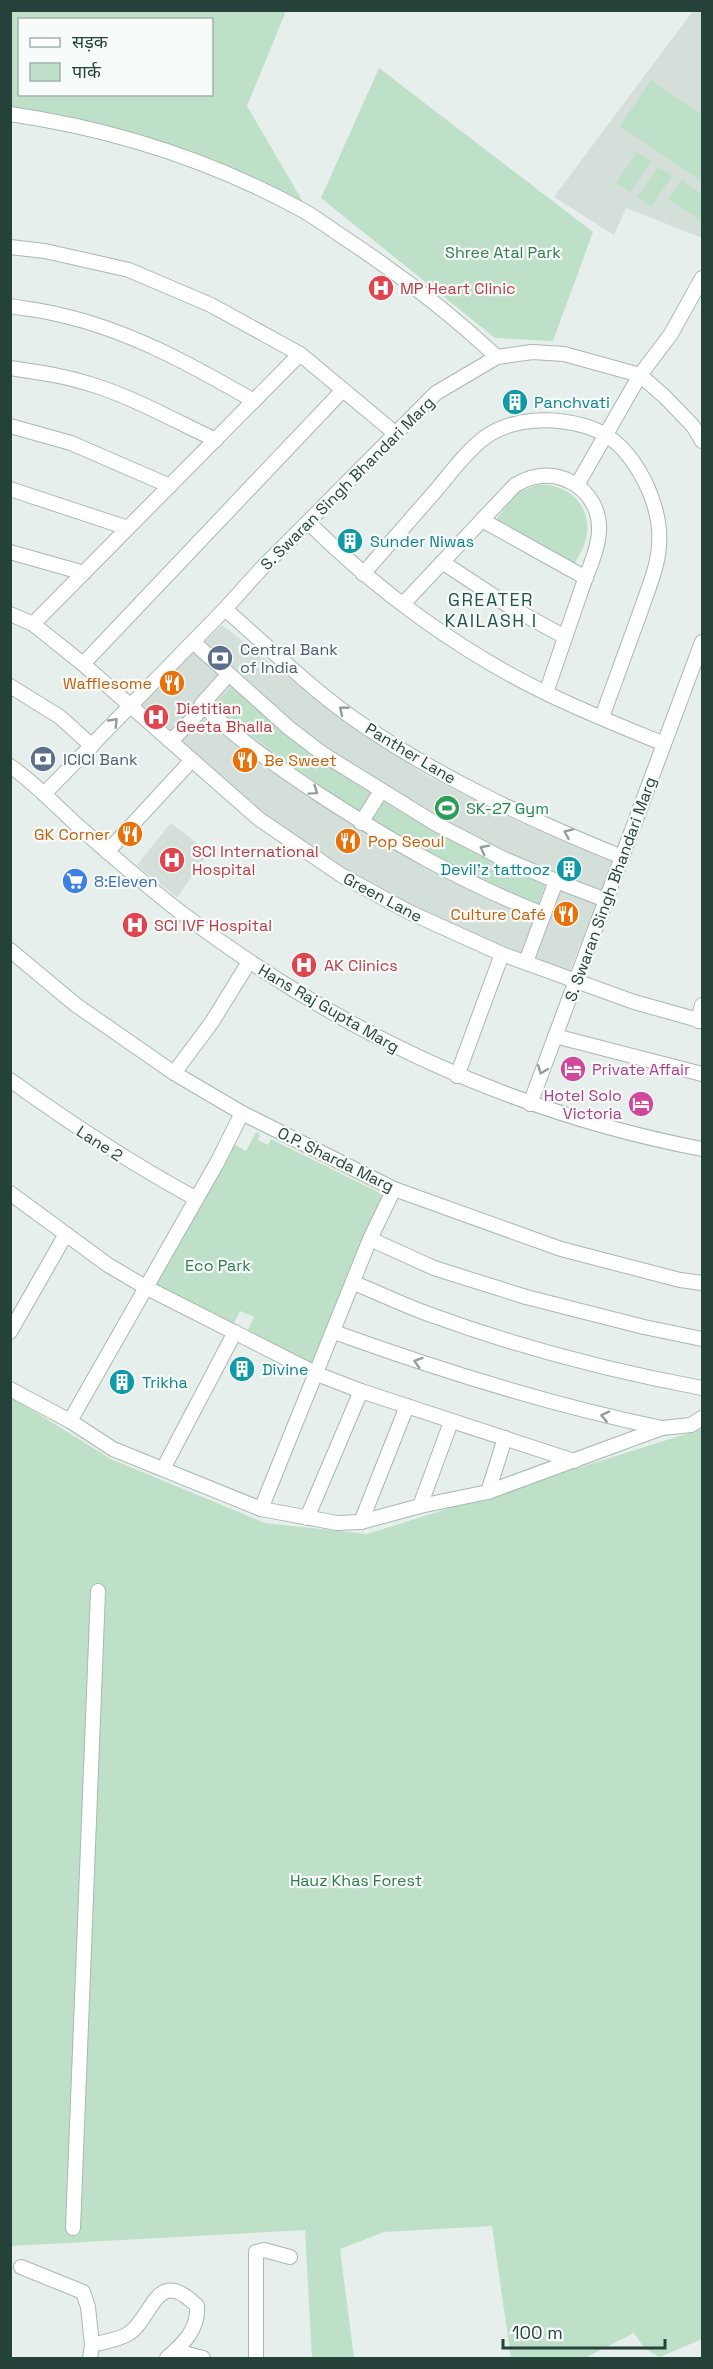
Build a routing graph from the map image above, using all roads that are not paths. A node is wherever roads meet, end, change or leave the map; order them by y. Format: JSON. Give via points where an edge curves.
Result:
{"nodes":[{"id":1,"x":10,"y":114,"type":"edge"},
{"id":2,"x":10,"y":247,"type":"edge"},
{"id":3,"x":702,"y":278,"type":"edge"},
{"id":4,"x":10,"y":306,"type":"edge"},
{"id":5,"x":300,"y":354,"type":"junction"},
{"id":6,"x":497,"y":357,"type":"junction"},
{"id":7,"x":10,"y":368,"type":"edge"},
{"id":8,"x":640,"y":375,"type":"junction"},
{"id":9,"x":343,"y":390,"type":"junction"},
{"id":10,"x":254,"y":401,"type":"junction"},
{"id":11,"x":10,"y":426,"type":"edge"},
{"id":12,"x":396,"y":434,"type":"junction"},
{"id":13,"x":607,"y":435,"type":"junction"},
{"id":14,"x":216,"y":440,"type":"junction"},
{"id":15,"x":702,"y":441,"type":"edge"},
{"id":16,"x":577,"y":485,"type":"junction"},
{"id":17,"x":170,"y":486,"type":"junction"},
{"id":18,"x":10,"y":489,"type":"edge"},
{"id":19,"x":482,"y":520,"type":"junction"},
{"id":20,"x":309,"y":523,"type":"junction"},
{"id":21,"x":128,"y":528,"type":"junction"},
{"id":22,"x":10,"y":552,"type":"edge"},
{"id":23,"x":442,"y":562,"type":"junction"},
{"id":24,"x":84,"y":573,"type":"junction"},
{"id":25,"x":363,"y":574,"type":"junction"},
{"id":26,"x":586,"y":578,"type":"junction"},
{"id":27,"x":403,"y":604,"type":"junction"},
{"id":28,"x":225,"y":609,"type":"junction"},
{"id":29,"x":10,"y":614,"type":"edge"},
{"id":30,"x":33,"y":624,"type":"junction"},
{"id":31,"x":565,"y":637,"type":"junction"},
{"id":32,"x":193,"y":642,"type":"junction"},
{"id":33,"x":702,"y":642,"type":"edge"},
{"id":34,"x":83,"y":664,"type":"junction"},
{"id":35,"x":228,"y":675,"type":"junction"},
{"id":36,"x":10,"y":686,"type":"edge"},
{"id":37,"x":546,"y":693,"type":"junction"},
{"id":38,"x":202,"y":704,"type":"junction"},
{"id":39,"x":131,"y":706,"type":"junction"},
{"id":40,"x":602,"y":717,"type":"junction"},
{"id":41,"x":168,"y":740,"type":"junction"},
{"id":42,"x":664,"y":744,"type":"junction"},
{"id":43,"x":92,"y":746,"type":"junction"},
{"id":44,"x":191,"y":761,"type":"junction"},
{"id":45,"x":10,"y":766,"type":"edge"},
{"id":46,"x":381,"y":791,"type":"junction"},
{"id":47,"x":44,"y":794,"type":"junction"},
{"id":48,"x":361,"y":823,"type":"junction"},
{"id":49,"x":107,"y":852,"type":"junction"},
{"id":50,"x":622,"y":857,"type":"junction"},
{"id":51,"x":556,"y":881,"type":"junction"},
{"id":52,"x":606,"y":900,"type":"junction"},
{"id":53,"x":543,"y":914,"type":"junction"},
{"id":54,"x":10,"y":950,"type":"edge"},
{"id":55,"x":502,"y":954,"type":"junction"},
{"id":56,"x":249,"y":962,"type":"junction"},
{"id":57,"x":526,"y":962,"type":"junction"},
{"id":58,"x":576,"y":981,"type":"junction"},
{"id":59,"x":702,"y":1005,"type":"edge"},
{"id":60,"x":700,"y":1021,"type":"edge"},
{"id":61,"x":555,"y":1036,"type":"junction"},
{"id":62,"x":174,"y":1073,"type":"junction"},
{"id":63,"x":702,"y":1074,"type":"edge"},
{"id":64,"x":457,"y":1076,"type":"junction"},
{"id":65,"x":10,"y":1080,"type":"edge"},
{"id":66,"x":530,"y":1104,"type":"junction"},
{"id":67,"x":242,"y":1113,"type":"junction"},
{"id":68,"x":702,"y":1149,"type":"edge"},
{"id":69,"x":394,"y":1189,"type":"junction"},
{"id":70,"x":10,"y":1194,"type":"edge"},
{"id":71,"x":195,"y":1198,"type":"junction"},
{"id":72,"x":66,"y":1234,"type":"junction"},
{"id":73,"x":370,"y":1239,"type":"junction"},
{"id":74,"x":702,"y":1282,"type":"edge"},
{"id":75,"x":354,"y":1283,"type":"junction"},
{"id":76,"x":147,"y":1288,"type":"junction"},
{"id":77,"x":10,"y":1332,"type":"edge"},
{"id":78,"x":235,"y":1332,"type":"junction"},
{"id":79,"x":334,"y":1332,"type":"junction"},
{"id":80,"x":702,"y":1339,"type":"edge"},
{"id":81,"x":317,"y":1374,"type":"junction"},
{"id":82,"x":702,"y":1388,"type":"edge"},
{"id":83,"x":10,"y":1389,"type":"edge"},
{"id":84,"x":361,"y":1391,"type":"junction"},
{"id":85,"x":407,"y":1406,"type":"junction"},
{"id":86,"x":702,"y":1418,"type":"edge"},
{"id":87,"x":70,"y":1421,"type":"junction"},
{"id":88,"x":451,"y":1422,"type":"junction"},
{"id":89,"x":662,"y":1428,"type":"junction"},
{"id":90,"x":505,"y":1438,"type":"junction"},
{"id":91,"x":574,"y":1461,"type":"junction"},
{"id":92,"x":163,"y":1469,"type":"junction"},
{"id":93,"x":488,"y":1492,"type":"junction"},
{"id":94,"x":420,"y":1506,"type":"junction"},
{"id":95,"x":261,"y":1509,"type":"junction"},
{"id":96,"x":307,"y":1518,"type":"junction"},
{"id":97,"x":361,"y":1522,"type":"junction"},
{"id":98,"x":98,"y":1591,"type":"dead end"},
{"id":99,"x":73,"y":2228,"type":"dead end"},
{"id":100,"x":290,"y":2257,"type":"dead end"},
{"id":101,"x":21,"y":2267,"type":"dead end"},
{"id":102,"x":91,"y":2352,"type":"edge"},
{"id":103,"x":171,"y":2355,"type":"edge"},
{"id":104,"x":202,"y":2358,"type":"edge"},
{"id":105,"x":256,"y":2358,"type":"edge"}],
"edges":[{"from":1,"to":6,"type":"street","via":[[92,129],[171,152],[216,169],[304,212],[391,268]]},
{"from":2,"to":5,"type":"street","via":[[129,270],[212,305]]},
{"from":3,"to":8,"type":"street","via":[[671,334]]},
{"from":4,"to":10,"type":"street","via":[[97,325],[149,345]]},
{"from":5,"to":9,"type":"street"},
{"from":5,"to":10,"type":"street"},
{"from":6,"to":8,"type":"street","name":"S. Swaran Singh Bhandari Marg","via":[[532,352],[564,354]]},
{"from":6,"to":12,"type":"street","name":"S. Swaran Singh Bhandari Marg","via":[[436,393]]},
{"from":7,"to":14,"type":"street","via":[[93,385]]},
{"from":8,"to":13,"type":"street"},
{"from":8,"to":15,"type":"street","name":"S. Swaran Singh Bhandari Marg","via":[[693,426]]},
{"from":9,"to":12,"type":"street"},
{"from":9,"to":34,"type":"street"},
{"from":10,"to":14,"type":"street"},
{"from":11,"to":17,"type":"street","via":[[71,443]]},
{"from":12,"to":20,"type":"street","name":"S. Swaran Singh Bhandari Marg"},
{"from":13,"to":16,"type":"street"},
{"from":13,"to":25,"type":"street","via":[[570,422],[528,421],[484,439],[461,460]]},
{"from":13,"to":40,"type":"street","via":[[621,445],[642,475],[654,506],[660,546],[653,576]]},
{"from":14,"to":17,"type":"street"},
{"from":16,"to":19,"type":"street","via":[[551,475],[532,477],[515,485]]},
{"from":16,"to":26,"type":"street","via":[[594,504],[598,516],[597,545]]},
{"from":17,"to":21,"type":"street"},
{"from":18,"to":21,"type":"street"},
{"from":19,"to":23,"type":"street"},
{"from":19,"to":26,"type":"street"},
{"from":20,"to":25,"type":"street"},
{"from":20,"to":28,"type":"street","name":"S. Swaran Singh Bhandari Marg"},
{"from":21,"to":24,"type":"street"},
{"from":22,"to":24,"type":"street"},
{"from":23,"to":27,"type":"street"},
{"from":23,"to":31,"type":"street"},
{"from":24,"to":30,"type":"street"},
{"from":25,"to":27,"type":"street"},
{"from":26,"to":31,"type":"street"},
{"from":27,"to":37,"type":"street","via":[[470,651]]},
{"from":28,"to":32,"type":"street","name":"S. Swaran Singh Bhandari Marg"},
{"from":50,"to":28,"type":"street","name":"Panther Lane","one_way":true,"via":[[488,797],[420,761],[350,716]]},
{"from":29,"to":30,"type":"street","name":"Green Lane"},
{"from":30,"to":34,"type":"street","name":"Green Lane"},
{"from":31,"to":37,"type":"street"},
{"from":32,"to":35,"type":"street"},
{"from":32,"to":39,"type":"street","name":"S. Swaran Singh Bhandari Marg"},
{"from":33,"to":42,"type":"street","name":"S. Swaran Singh Bhandari Marg"},
{"from":34,"to":39,"type":"street","name":"Green Lane"},
{"from":35,"to":38,"type":"street"},
{"from":35,"to":46,"type":"street","via":[[323,754]]},
{"from":36,"to":43,"type":"street","via":[[60,717]]},
{"from":37,"to":40,"type":"street"},
{"from":38,"to":41,"type":"street","via":[[199,712]]},
{"from":38,"to":48,"type":"street","one_way":true,"via":[[253,750]]},
{"from":39,"to":41,"type":"street","name":"Green Lane"},
{"from":43,"to":39,"type":"street","name":"S. Swaran Singh Bhandari Marg","one_way":true},
{"from":40,"to":42,"type":"street"},
{"from":41,"to":44,"type":"street","name":"Green Lane"},
{"from":42,"to":50,"type":"street","name":"S. Swaran Singh Bhandari Marg"},
{"from":43,"to":47,"type":"street","name":"S. Swaran Singh Bhandari Marg"},
{"from":44,"to":49,"type":"street"},
{"from":44,"to":55,"type":"street","name":"Green Lane","via":[[259,819],[341,875],[409,912]]},
{"from":45,"to":47,"type":"street","name":"Hans Raj Gupta Marg"},
{"from":46,"to":48,"type":"street"},
{"from":51,"to":46,"type":"street","one_way":true,"via":[[436,825]]},
{"from":47,"to":49,"type":"street","name":"Hans Raj Gupta Marg"},
{"from":48,"to":53,"type":"street","via":[[468,882]]},
{"from":49,"to":56,"type":"street","name":"Hans Raj Gupta Marg"},
{"from":50,"to":52,"type":"street","name":"S. Swaran Singh Bhandari Marg"},
{"from":51,"to":52,"type":"street"},
{"from":51,"to":53,"type":"street"},
{"from":52,"to":58,"type":"street","name":"S. Swaran Singh Bhandari Marg"},
{"from":53,"to":57,"type":"street"},
{"from":54,"to":62,"type":"street","name":"O.P. Sharda Marg","via":[[76,1005]]},
{"from":55,"to":57,"type":"street","name":"Green Lane"},
{"from":55,"to":64,"type":"street"},
{"from":56,"to":62,"type":"street"},
{"from":56,"to":64,"type":"street","name":"Hans Raj Gupta Marg","via":[[349,1023]]},
{"from":57,"to":58,"type":"street","name":"Green Lane"},
{"from":58,"to":60,"type":"street","name":"Green Lane"},
{"from":58,"to":61,"type":"street","name":"S. Swaran Singh Bhandari Marg"},
{"from":59,"to":60,"type":"street"},
{"from":61,"to":63,"type":"street"},
{"from":61,"to":66,"type":"street","name":"S. Swaran Singh Bhandari Marg","one_way":true},
{"from":62,"to":67,"type":"street","name":"O.P. Sharda Marg"},
{"from":64,"to":66,"type":"street","name":"Hans Raj Gupta Marg"},
{"from":65,"to":71,"type":"street","name":"Lane 2","via":[[139,1168]]},
{"from":66,"to":68,"type":"street","name":"Hans Raj Gupta Marg","via":[[616,1130]]},
{"from":67,"to":69,"type":"street","name":"O.P. Sharda Marg"},
{"from":67,"to":71,"type":"street"},
{"from":69,"to":73,"type":"street"},
{"from":69,"to":74,"type":"street","name":"O.P. Sharda Marg","via":[[561,1249],[680,1280]]},
{"from":70,"to":72,"type":"street"},
{"from":71,"to":76,"type":"street"},
{"from":72,"to":76,"type":"street"},
{"from":72,"to":77,"type":"street"},
{"from":73,"to":75,"type":"street"},
{"from":73,"to":80,"type":"street","via":[[434,1268],[526,1297]]},
{"from":75,"to":79,"type":"street"},
{"from":75,"to":82,"type":"street","via":[[433,1316],[515,1343],[628,1374]]},
{"from":76,"to":78,"type":"street"},
{"from":76,"to":87,"type":"street"},
{"from":78,"to":81,"type":"street"},
{"from":78,"to":92,"type":"street"},
{"from":79,"to":81,"type":"street"},
{"from":89,"to":79,"type":"street","one_way":true,"via":[[551,1403]]},
{"from":81,"to":84,"type":"street"},
{"from":81,"to":95,"type":"street"},
{"from":83,"to":87,"type":"street"},
{"from":84,"to":85,"type":"street"},
{"from":84,"to":96,"type":"street"},
{"from":85,"to":88,"type":"street"},
{"from":85,"to":97,"type":"street"},
{"from":86,"to":89,"type":"street","via":[[690,1425]]},
{"from":87,"to":92,"type":"street","via":[[113,1449]]},
{"from":88,"to":90,"type":"street"},
{"from":88,"to":94,"type":"street"},
{"from":89,"to":91,"type":"street"},
{"from":90,"to":91,"type":"street"},
{"from":90,"to":93,"type":"street"},
{"from":91,"to":93,"type":"street"},
{"from":92,"to":95,"type":"street"},
{"from":93,"to":94,"type":"street"},
{"from":94,"to":97,"type":"street"},
{"from":95,"to":96,"type":"street"},
{"from":96,"to":97,"type":"street"},
{"from":98,"to":99,"type":"street"},
{"from":100,"to":105,"type":"street","via":[[261,2249],[255,2256]]},
{"from":101,"to":102,"type":"street","via":[[83,2292]]},
{"from":102,"to":103,"type":"street","via":[[128,2334],[153,2299],[172,2291],[189,2297],[197,2306],[198,2318],[193,2332]]},
{"from":103,"to":104,"type":"street"}]}
